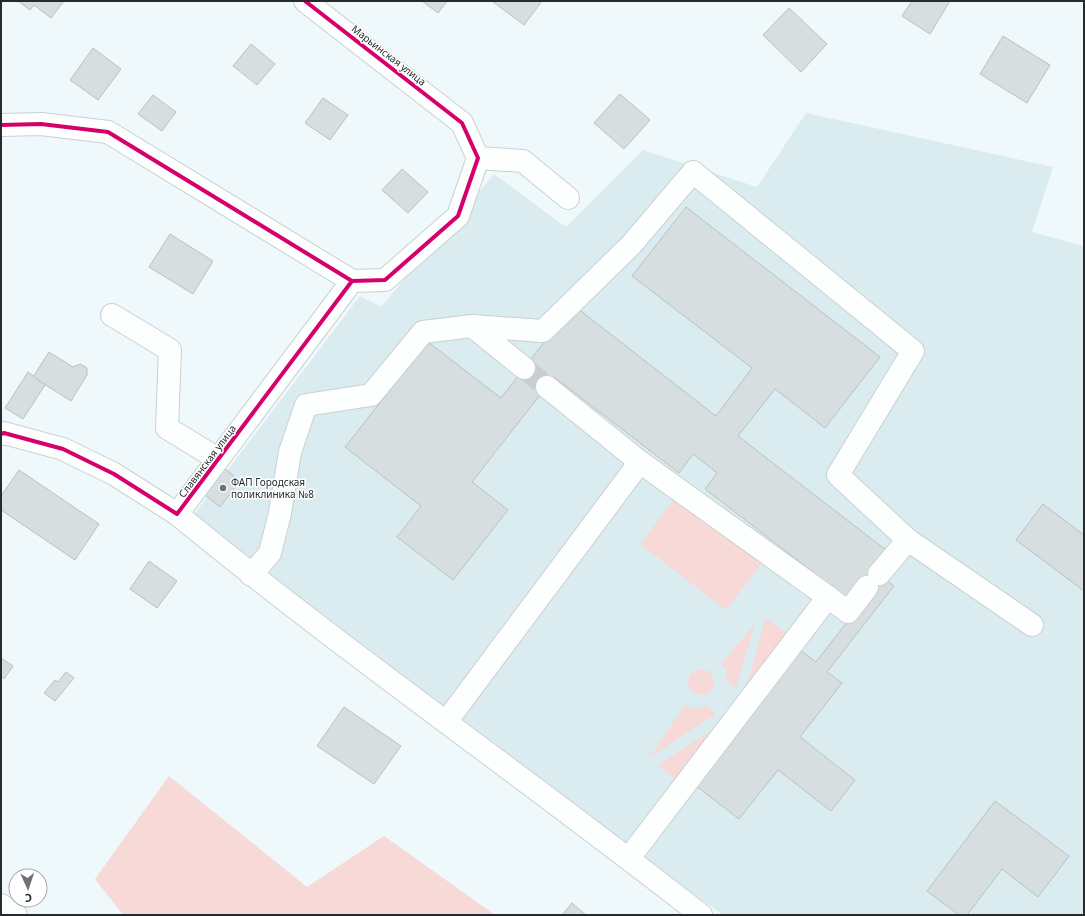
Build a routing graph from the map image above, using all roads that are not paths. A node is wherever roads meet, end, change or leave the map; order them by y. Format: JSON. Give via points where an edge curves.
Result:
{"nodes":[{"id":1,"x":314,"y":3,"type":"edge"},
{"id":2,"x":1,"y":126,"type":"edge"},
{"id":3,"x":478,"y":158,"type":"junction"},
{"id":4,"x":568,"y":198,"type":"dead end"},
{"id":5,"x":352,"y":280,"type":"junction"},
{"id":6,"x":112,"y":315,"type":"dead end"},
{"id":7,"x":472,"y":326,"type":"junction"},
{"id":8,"x":524,"y":368,"type":"tunnel mouth"},
{"id":9,"x":547,"y":386,"type":"tunnel mouth"},
{"id":10,"x":1,"y":434,"type":"edge"},
{"id":11,"x":218,"y":459,"type":"junction"},
{"id":12,"x":640,"y":462,"type":"junction"},
{"id":13,"x":177,"y":514,"type":"junction"},
{"id":14,"x":908,"y":540,"type":"junction"},
{"id":15,"x":251,"y":574,"type":"junction"},
{"id":16,"x":828,"y":597,"type":"junction"},
{"id":17,"x":1032,"y":626,"type":"dead end"},
{"id":18,"x":446,"y":722,"type":"junction"},
{"id":19,"x":629,"y":858,"type":"junction"},
{"id":20,"x":1,"y":905,"type":"edge"},
{"id":21,"x":16,"y":915,"type":"edge"},
{"id":22,"x":701,"y":915,"type":"edge"}],
"edges":[{"from":1,"to":3,"type":"street","name":"Марьинская улица","via":[[462,123]]},
{"from":2,"to":5,"type":"street","via":[[41,124],[108,132]]},
{"from":3,"to":4,"type":"street","via":[[523,161]]},
{"from":3,"to":5,"type":"street","via":[[458,216],[385,280]]},
{"from":5,"to":11,"type":"street","name":"Славянская улица"},
{"from":6,"to":11,"type":"street","via":[[170,350],[167,428]]},
{"from":7,"to":8,"type":"street"},
{"from":7,"to":14,"type":"street","via":[[543,331],[631,245],[693,172],[913,351],[838,475]]},
{"from":7,"to":15,"type":"street","via":[[424,332],[371,395],[306,405],[290,452],[280,513],[270,552]]},
{"from":9,"to":12,"type":"street"},
{"from":10,"to":13,"type":"street","via":[[63,449],[114,474]]},
{"from":11,"to":13,"type":"street","name":"Славянская улица"},
{"from":12,"to":16,"type":"street"},
{"from":12,"to":18,"type":"street"},
{"from":13,"to":15,"type":"street"},
{"from":14,"to":16,"type":"street","via":[[848,612]]},
{"from":14,"to":17,"type":"street"},
{"from":15,"to":18,"type":"street"},
{"from":16,"to":19,"type":"street"},
{"from":18,"to":19,"type":"street"},
{"from":19,"to":22,"type":"street"},
{"from":20,"to":21,"type":"street"}]}
